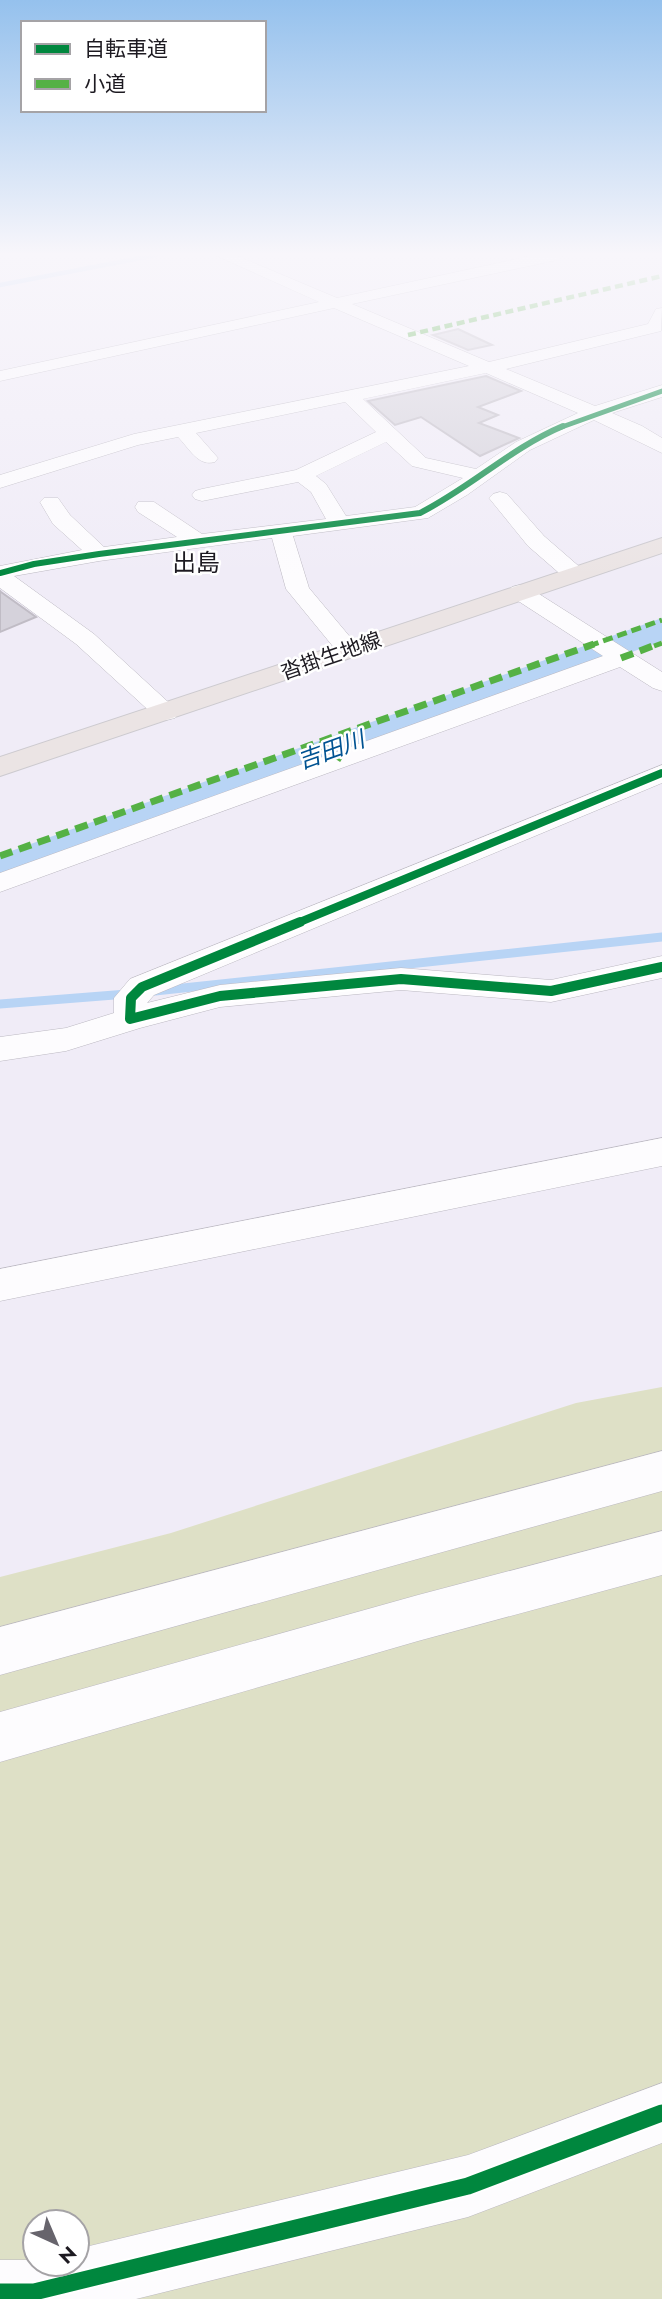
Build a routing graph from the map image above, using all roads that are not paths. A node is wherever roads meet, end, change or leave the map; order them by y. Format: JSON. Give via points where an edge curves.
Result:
{"nodes":[{"id":1,"x":63,"y":362,"type":"edge"},
{"id":2,"x":478,"y":362,"type":"edge"},
{"id":3,"x":509,"y":362,"type":"edge"},
{"id":4,"x":489,"y":367,"type":"junction"},
{"id":5,"x":0,"y":376,"type":"edge"},
{"id":6,"x":662,"y":391,"type":"edge"},
{"id":7,"x":349,"y":396,"type":"junction"},
{"id":8,"x":593,"y":412,"type":"junction"},
{"id":9,"x":183,"y":430,"type":"junction"},
{"id":10,"x":387,"y":434,"type":"junction"},
{"id":11,"x":662,"y":446,"type":"edge"},
{"id":12,"x":208,"y":458,"type":"dead end"},
{"id":13,"x":302,"y":475,"type":"junction"},
{"id":14,"x":0,"y":482,"type":"edge"},
{"id":15,"x":497,"y":482,"type":"junction"},
{"id":16,"x":202,"y":495,"type":"dead end"},
{"id":17,"x":51,"y":502,"type":"dead end"},
{"id":18,"x":146,"y":506,"type":"dead end"},
{"id":19,"x":339,"y":523,"type":"junction"},
{"id":20,"x":281,"y":531,"type":"junction"},
{"id":21,"x":197,"y":541,"type":"junction"},
{"id":22,"x":662,"y":545,"type":"edge"},
{"id":23,"x":99,"y":554,"type":"junction"},
{"id":24,"x":574,"y":574,"type":"junction"},
{"id":25,"x":0,"y":575,"type":"edge"},
{"id":26,"x":520,"y":592,"type":"junction"},
{"id":27,"x":349,"y":650,"type":"junction"},
{"id":28,"x":621,"y":657,"type":"junction"},
{"id":29,"x":662,"y":683,"type":"edge"},
{"id":30,"x":166,"y":712,"type":"junction"},
{"id":31,"x":0,"y":767,"type":"edge"},
{"id":32,"x":662,"y":773,"type":"edge"},
{"id":33,"x":0,"y":883,"type":"edge"},
{"id":34,"x":662,"y":967,"type":"edge"},
{"id":35,"x":130,"y":1018,"type":"junction"},
{"id":36,"x":0,"y":1049,"type":"edge"},
{"id":37,"x":662,"y":1152,"type":"edge"},
{"id":38,"x":0,"y":1285,"type":"edge"},
{"id":39,"x":662,"y":1471,"type":"edge"},
{"id":40,"x":662,"y":1553,"type":"edge"},
{"id":41,"x":0,"y":1651,"type":"edge"},
{"id":42,"x":0,"y":1737,"type":"edge"},
{"id":43,"x":662,"y":2113,"type":"edge"},
{"id":44,"x":0,"y":2292,"type":"edge"}],
"edges":[{"from":1,"to":5,"type":"street"},
{"from":2,"to":4,"type":"street"},
{"from":3,"to":4,"type":"street"},
{"from":4,"to":7,"type":"street"},
{"from":4,"to":8,"type":"street"},
{"from":6,"to":8,"type":"street"},
{"from":7,"to":9,"type":"street"},
{"from":7,"to":10,"type":"street"},
{"from":8,"to":11,"type":"street"},
{"from":8,"to":15,"type":"street","via":[[526,445]]},
{"from":9,"to":12,"type":"street"},
{"from":9,"to":14,"type":"street","via":[[134,440]]},
{"from":10,"to":13,"type":"street"},
{"from":10,"to":15,"type":"street","via":[[419,462]]},
{"from":13,"to":16,"type":"street"},
{"from":13,"to":19,"type":"street","via":[[319,488]]},
{"from":15,"to":19,"type":"street","via":[[420,513]]},
{"from":15,"to":24,"type":"street","via":[[536,541]]},
{"from":17,"to":23,"type":"street","via":[[61,519]]},
{"from":18,"to":21,"type":"street"},
{"from":19,"to":20,"type":"street"},
{"from":20,"to":21,"type":"street"},
{"from":20,"to":27,"type":"street","via":[[298,589]]},
{"from":21,"to":23,"type":"street"},
{"from":22,"to":24,"type":"main road","name":"沓掛生地線"},
{"from":23,"to":25,"type":"street","via":[[34,564]]},
{"from":24,"to":26,"type":"main road","name":"沓掛生地線"},
{"from":25,"to":30,"type":"street","via":[[85,639]]},
{"from":26,"to":27,"type":"main road","name":"沓掛生地線"},
{"from":26,"to":28,"type":"street"},
{"from":27,"to":30,"type":"main road","name":"沓掛生地線"},
{"from":28,"to":29,"type":"street"},
{"from":28,"to":33,"type":"street"},
{"from":30,"to":31,"type":"main road","name":"沓掛生地線"},
{"from":32,"to":35,"type":"street","via":[[142,987],[131,998]]},
{"from":34,"to":35,"type":"street","via":[[551,991],[401,979],[220,996]]},
{"from":35,"to":36,"type":"street","via":[[98,1032],[38,1046]]},
{"from":37,"to":38,"type":"street"},
{"from":39,"to":41,"type":"street"},
{"from":40,"to":42,"type":"street"},
{"from":43,"to":44,"type":"street","via":[[468,2186],[34,2292]]}]}
